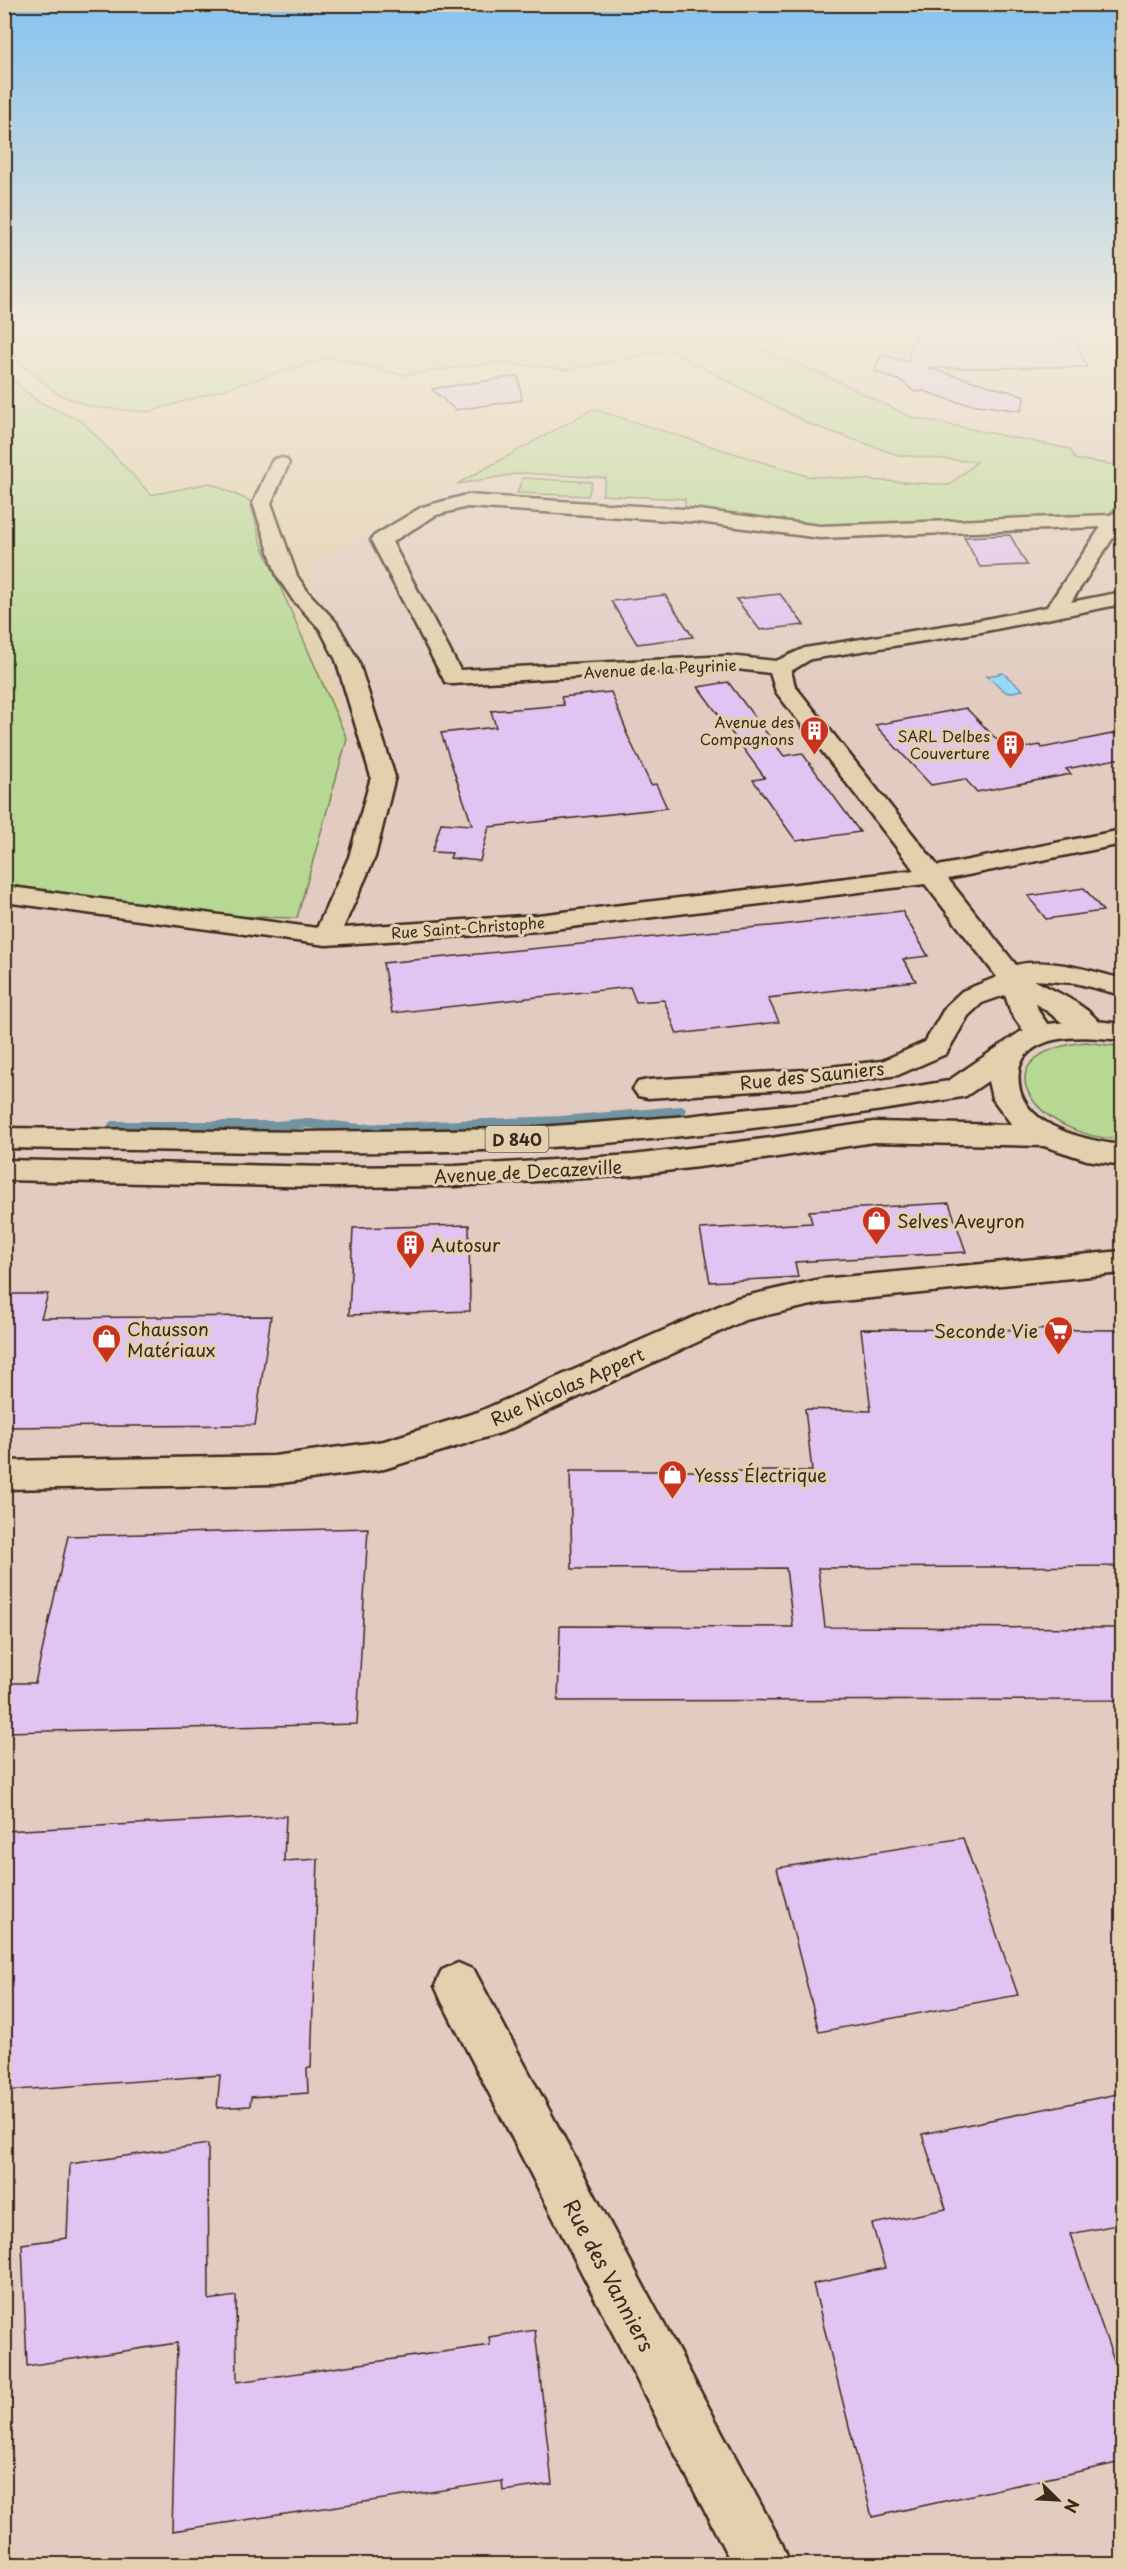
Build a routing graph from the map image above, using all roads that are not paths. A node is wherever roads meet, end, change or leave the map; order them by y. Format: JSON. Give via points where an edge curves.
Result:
{"nodes":[{"id":1,"x":280,"y":464,"type":"dead end"},
{"id":2,"x":1119,"y":518,"type":"edge"},
{"id":3,"x":1122,"y":598,"type":"edge"},
{"id":4,"x":1053,"y":613,"type":"junction"},
{"id":5,"x":779,"y":668,"type":"junction"},
{"id":6,"x":1122,"y":837,"type":"edge"},
{"id":7,"x":932,"y":876,"type":"junction"},
{"id":8,"x":4,"y":894,"type":"edge"},
{"id":9,"x":326,"y":937,"type":"junction"},
{"id":10,"x":1014,"y":980,"type":"junction"},
{"id":11,"x":1122,"y":987,"type":"edge"},
{"id":12,"x":1089,"y":1027,"type":"junction"},
{"id":13,"x":1122,"y":1032,"type":"edge"},
{"id":14,"x":1040,"y":1034,"type":"junction"},
{"id":15,"x":1014,"y":1051,"type":"junction"},
{"id":16,"x":648,"y":1089,"type":"dead end"},
{"id":17,"x":1049,"y":1136,"type":"junction"},
{"id":18,"x":4,"y":1138,"type":"edge"},
{"id":19,"x":1122,"y":1155,"type":"edge"},
{"id":20,"x":4,"y":1170,"type":"edge"},
{"id":21,"x":1122,"y":1262,"type":"edge"},
{"id":22,"x":4,"y":1475,"type":"edge"},
{"id":23,"x":458,"y":1986,"type":"dead end"},
{"id":24,"x":762,"y":2565,"type":"edge"}],
"edges":[{"from":1,"to":9,"type":"street","via":[[262,503],[287,576],[328,626],[347,660],[383,777],[362,857]]},
{"from":2,"to":4,"type":"street"},
{"from":2,"to":5,"type":"street","name":"Avenue de la Peyrinie","via":[[820,532],[699,516],[467,501],[429,511],[381,540],[453,677],[729,662]]},
{"from":3,"to":4,"type":"street"},
{"from":4,"to":5,"type":"street","via":[[805,654]]},
{"from":5,"to":7,"type":"street","via":[[784,687]]},
{"from":6,"to":7,"type":"street","name":"Rue Saint-Christophe"},
{"from":7,"to":9,"type":"street","name":"Rue Saint-Christophe","via":[[538,923]]},
{"from":7,"to":10,"type":"street"},
{"from":8,"to":9,"type":"street","name":"Rue Saint-Christophe"},
{"from":10,"to":11,"type":"street","name":"Rue des Sauniers","via":[[1025,971],[1076,975]]},
{"from":10,"to":12,"type":"street"},
{"from":10,"to":14,"type":"street","via":[[1025,1012]]},
{"from":10,"to":16,"type":"street","name":"Rue des Sauniers","via":[[972,997],[956,1012],[936,1048],[888,1069]]},
{"from":12,"to":13,"type":"street"},
{"from":12,"to":14,"type":"street"},
{"from":14,"to":15,"type":"street","name":"Avenue de Decazeville"},
{"from":15,"to":17,"type":"street","via":[[1003,1071],[1006,1094],[1022,1116]]},
{"from":15,"to":18,"type":"street","name":"Avenue de Decazeville","number":"D 840","via":[[956,1089],[688,1126],[489,1139],[303,1143]]},
{"from":17,"to":19,"type":"street","via":[[1087,1151]]},
{"from":17,"to":20,"type":"street","name":"Avenue de Decazeville","number":"D 840","via":[[874,1132],[633,1165],[455,1176]]},
{"from":21,"to":22,"type":"street","name":"Rue Nicolas Appert","via":[[821,1291],[737,1310],[489,1422],[384,1455],[274,1470]]},
{"from":23,"to":24,"type":"street","name":"Rue des Vanniers"}]}
